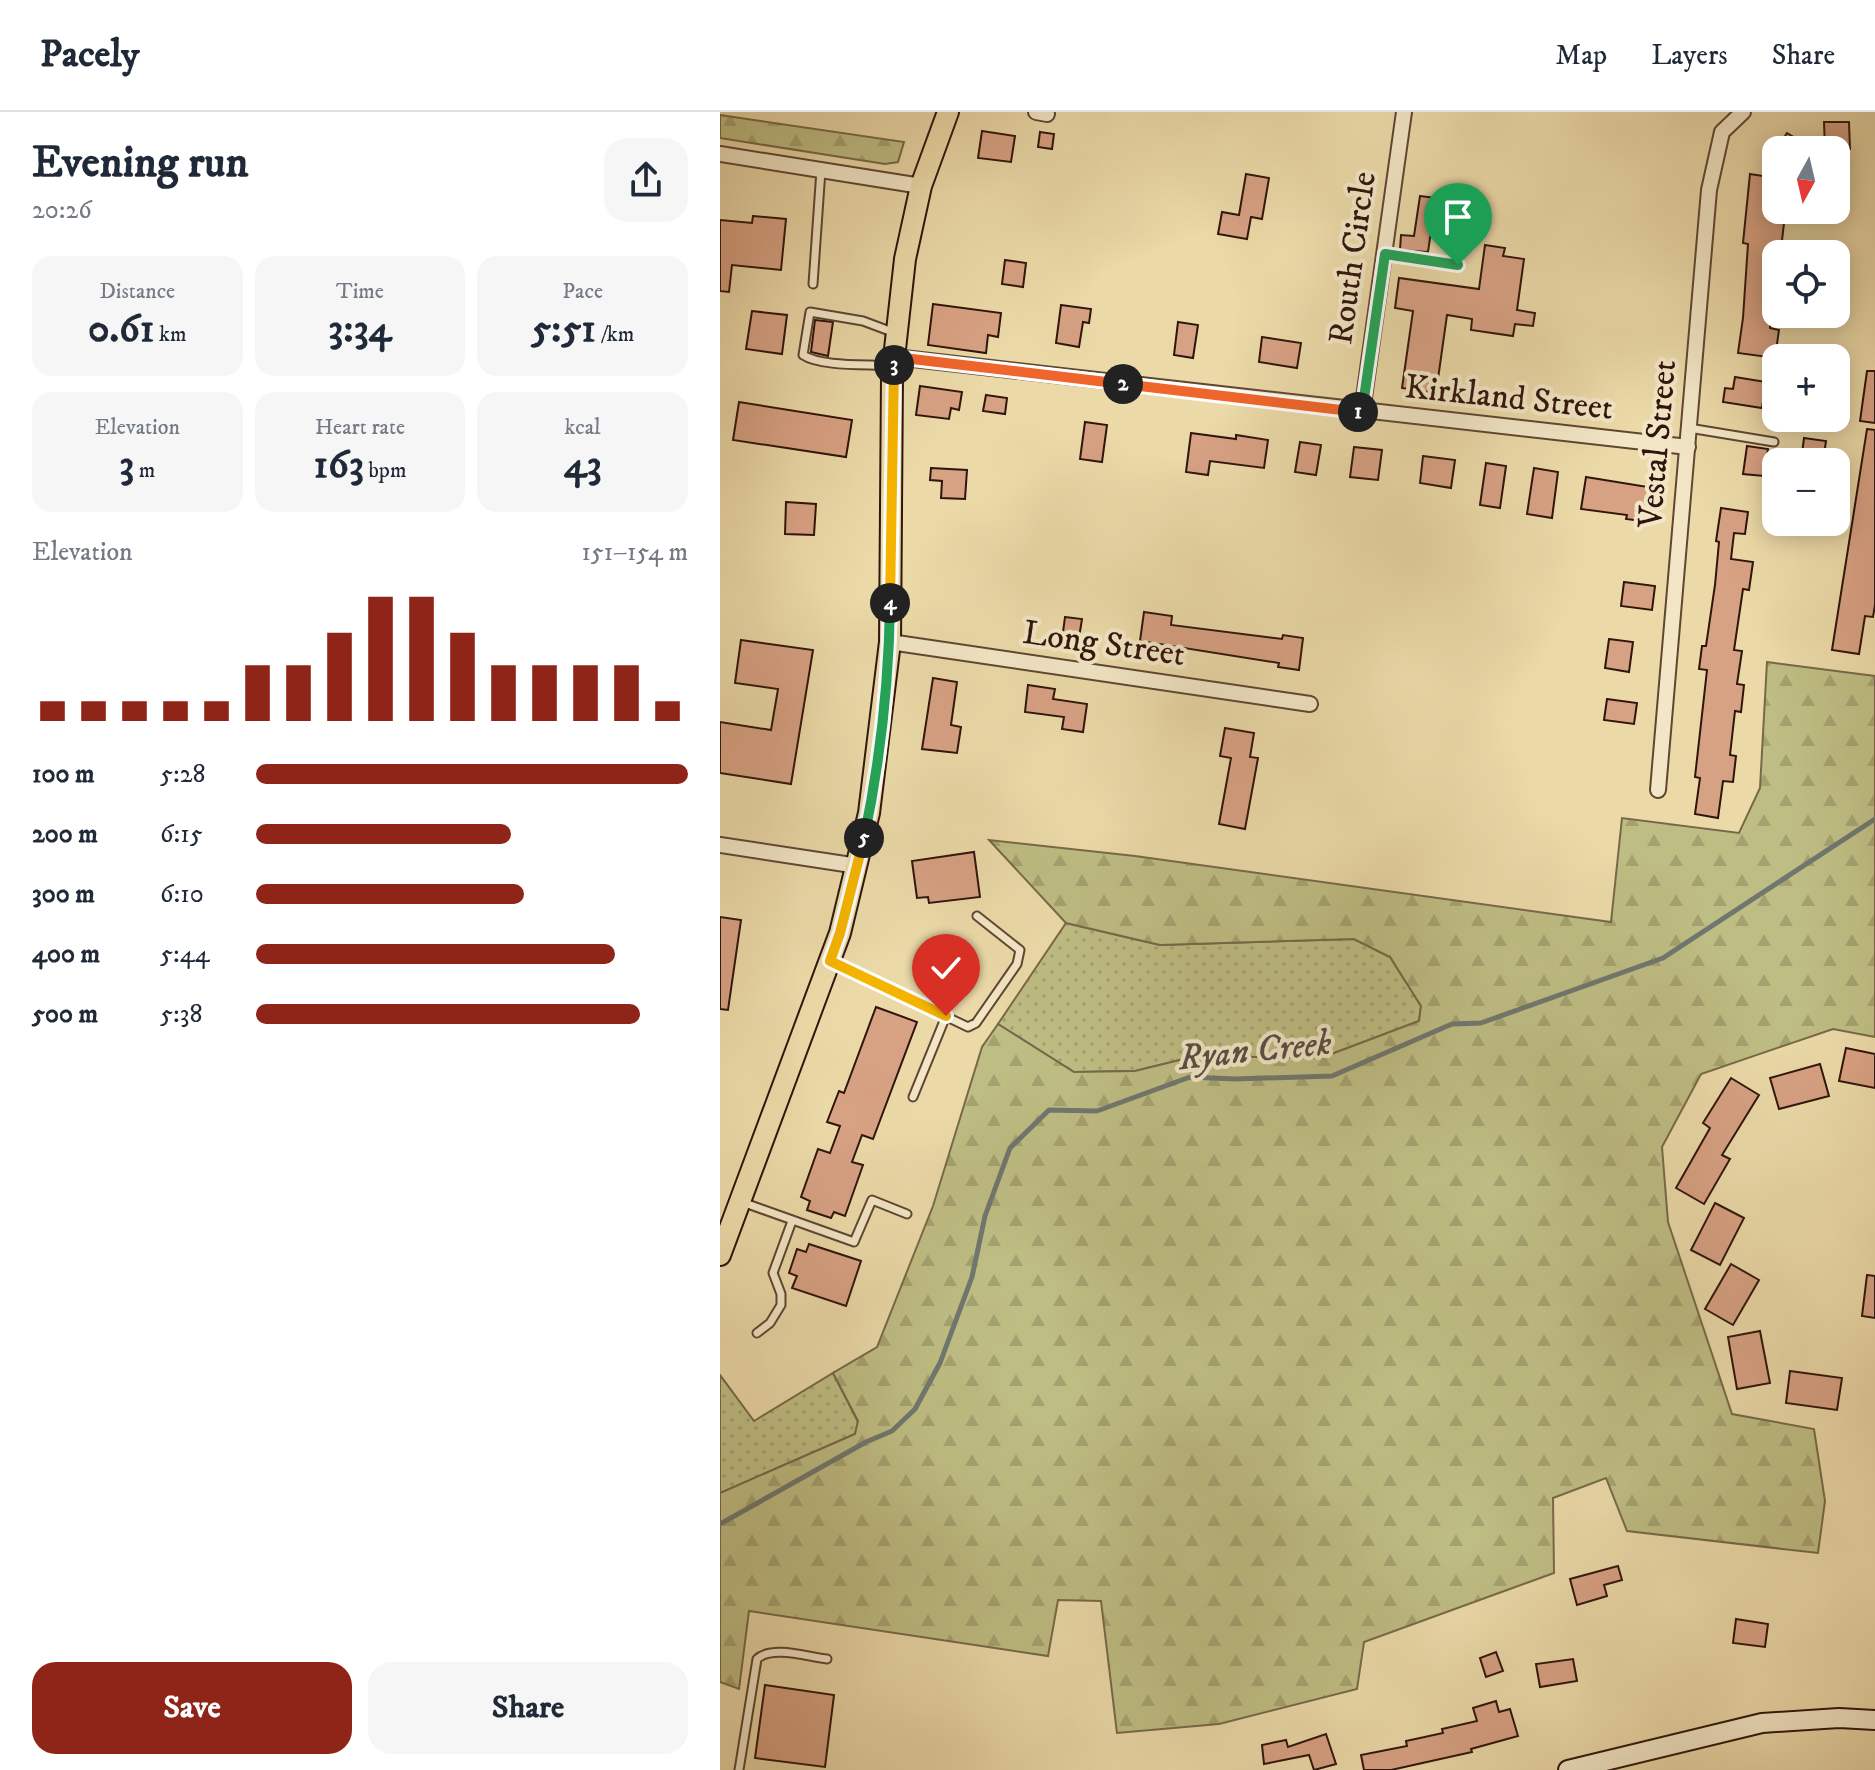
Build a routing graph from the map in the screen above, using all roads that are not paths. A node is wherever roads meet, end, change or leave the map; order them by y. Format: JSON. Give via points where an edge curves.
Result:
{"nodes":[{"id":1,"x":948,"y":112,"type":"edge"},
{"id":2,"x":1404,"y":112,"type":"edge"},
{"id":3,"x":1743,"y":112,"type":"edge"},
{"id":4,"x":720,"y":154,"type":"edge"},
{"id":5,"x":821,"y":170,"type":"junction"},
{"id":6,"x":921,"y":186,"type":"junction"},
{"id":7,"x":1385,"y":254,"type":"junction"},
{"id":8,"x":1458,"y":265,"type":"dead end"},
{"id":9,"x":813,"y":284,"type":"dead end"},
{"id":10,"x":897,"y":334,"type":"junction"},
{"id":11,"x":894,"y":361,"type":"junction"},
{"id":12,"x":1362,"y":412,"type":"junction"},
{"id":13,"x":1689,"y":428,"type":"junction"},
{"id":14,"x":1774,"y":442,"type":"dead end"},
{"id":15,"x":1688,"y":447,"type":"junction"},
{"id":16,"x":890,"y":642,"type":"junction"},
{"id":17,"x":1310,"y":704,"type":"dead end"},
{"id":18,"x":1658,"y":790,"type":"dead end"},
{"id":19,"x":720,"y":845,"type":"edge"},
{"id":20,"x":858,"y":866,"type":"junction"},
{"id":21,"x":977,"y":916,"type":"dead end"},
{"id":22,"x":830,"y":961,"type":"junction"},
{"id":23,"x":946,"y":1016,"type":"junction"},
{"id":24,"x":913,"y":1097,"type":"dead end"},
{"id":25,"x":740,"y":1201,"type":"junction"},
{"id":26,"x":907,"y":1214,"type":"dead end"},
{"id":27,"x":792,"y":1221,"type":"junction"},
{"id":28,"x":726,"y":1222,"type":"edge"},
{"id":29,"x":720,"y":1255,"type":"edge"},
{"id":30,"x":757,"y":1333,"type":"dead end"},
{"id":31,"x":827,"y":1659,"type":"dead end"},
{"id":32,"x":1875,"y":1720,"type":"edge"},
{"id":33,"x":739,"y":1770,"type":"edge"},
{"id":34,"x":1568,"y":1770,"type":"edge"}],
"edges":[{"from":1,"to":6,"type":"main road"},
{"from":2,"to":7,"type":"street","name":"Routh Circle"},
{"from":3,"to":13,"type":"street","name":"Vestal Street","via":[[1722,132],[1709,190]]},
{"from":4,"to":5,"type":"street"},
{"from":5,"to":6,"type":"street"},
{"from":5,"to":9,"type":"lane"},
{"from":6,"to":10,"type":"main road","via":[[905,259]]},
{"from":7,"to":8,"type":"lane"},
{"from":7,"to":12,"type":"street","name":"Routh Circle"},
{"from":10,"to":11,"type":"main road"},
{"from":10,"to":11,"type":"lane","via":[[863,321],[810,312],[803,355],[825,361]]},
{"from":11,"to":12,"type":"street","name":"Kirkland Street"},
{"from":11,"to":16,"type":"main road"},
{"from":12,"to":15,"type":"street","name":"Kirkland Street"},
{"from":13,"to":14,"type":"lane"},
{"from":13,"to":15,"type":"street","name":"Vestal Street"},
{"from":15,"to":18,"type":"street","name":"Vestal Street"},
{"from":16,"to":17,"type":"street","name":"Long Street"},
{"from":16,"to":20,"type":"main road"},
{"from":19,"to":20,"type":"street"},
{"from":20,"to":22,"type":"main road"},
{"from":21,"to":23,"type":"lane","via":[[1020,950],[1017,964],[976,1023],[968,1027]]},
{"from":22,"to":23,"type":"lane"},
{"from":22,"to":25,"type":"main road"},
{"from":23,"to":24,"type":"lane"},
{"from":25,"to":27,"type":"lane"},
{"from":25,"to":28,"type":"main road"},
{"from":26,"to":27,"type":"lane","via":[[872,1200],[854,1242]]},
{"from":27,"to":30,"type":"lane","via":[[773,1273],[781,1305]]},
{"from":28,"to":29,"type":"main road"},
{"from":31,"to":33,"type":"lane","via":[[773,1652],[757,1659]]},
{"from":32,"to":34,"type":"main road","via":[[1762,1723]]}]}
